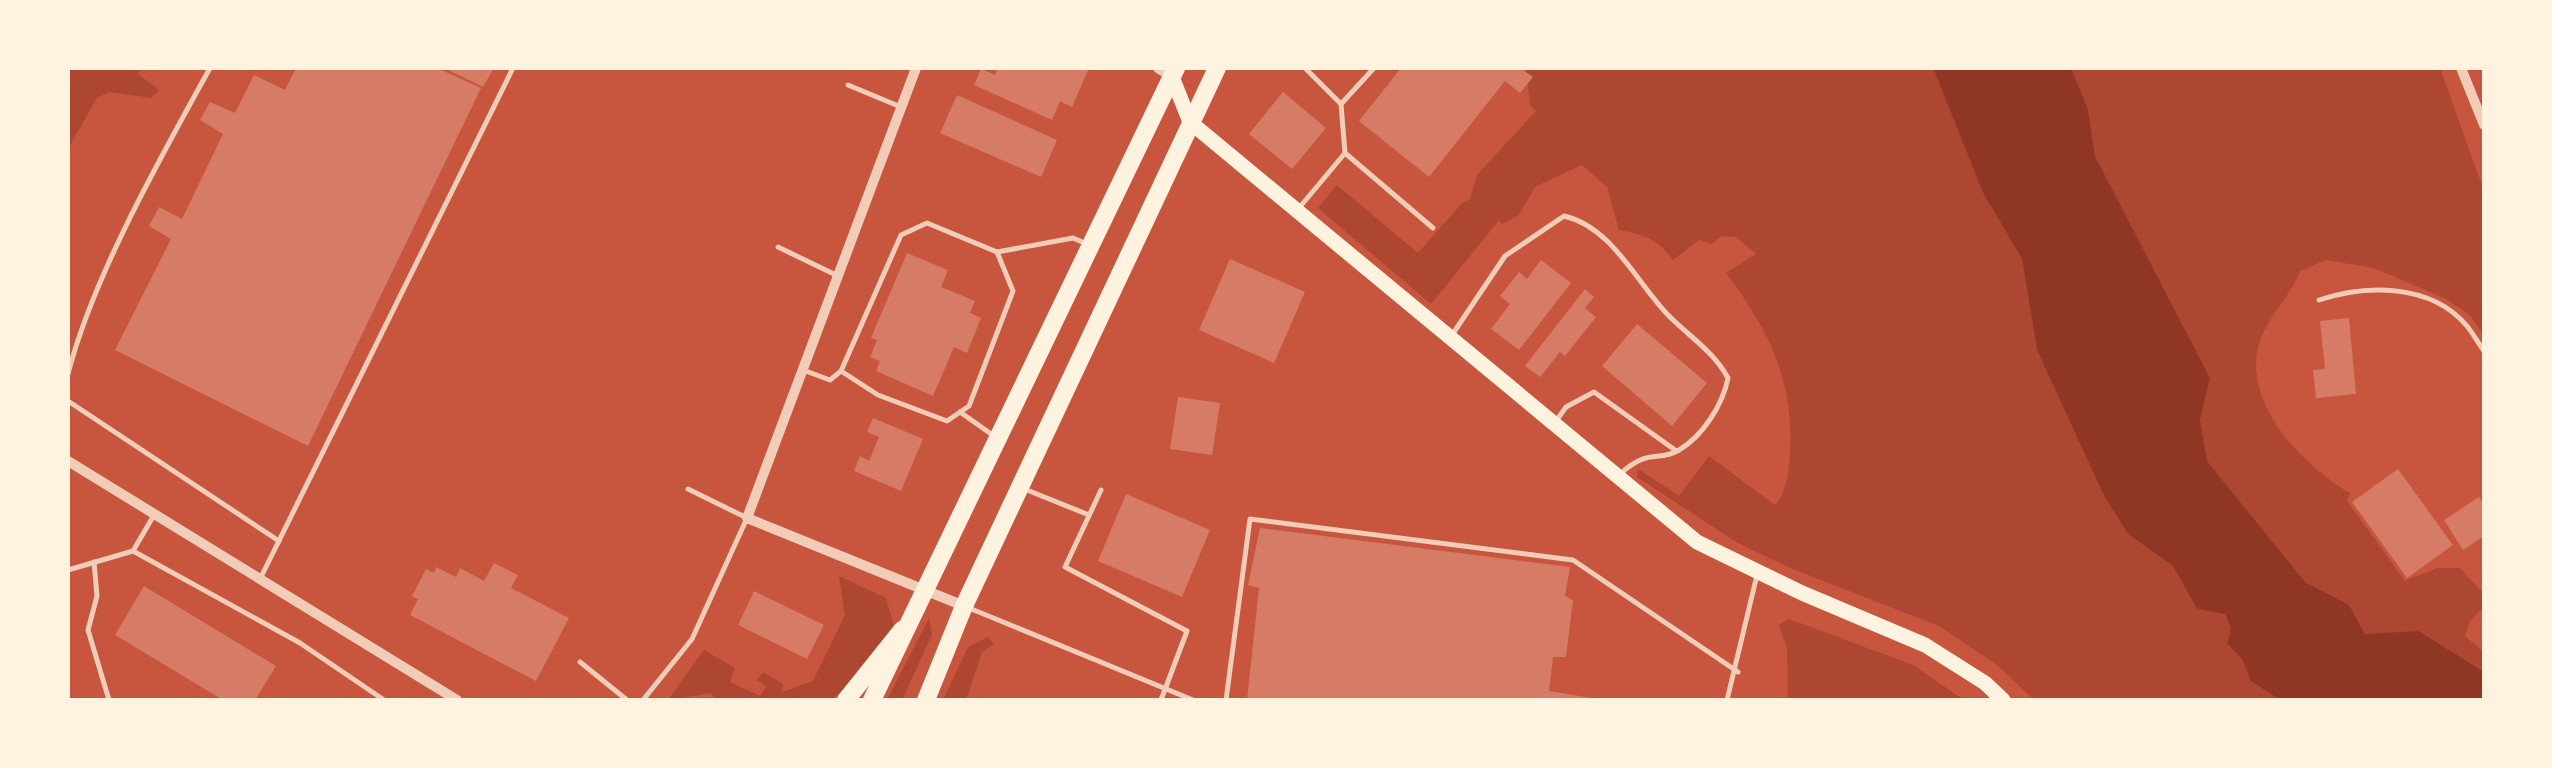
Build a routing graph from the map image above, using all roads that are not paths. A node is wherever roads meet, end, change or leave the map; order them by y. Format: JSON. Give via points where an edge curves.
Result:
{"nodes":[{"id":1,"x":210,"y":68,"type":"edge"},
{"id":2,"x":513,"y":68,"type":"edge"},
{"id":3,"x":916,"y":68,"type":"edge"},
{"id":4,"x":1217,"y":68,"type":"edge"},
{"id":5,"x":1304,"y":68,"type":"edge"},
{"id":6,"x":1374,"y":68,"type":"edge"},
{"id":7,"x":2460,"y":68,"type":"edge"},
{"id":8,"x":1168,"y":70,"type":"edge"},
{"id":9,"x":848,"y":85,"type":"dead end"},
{"id":10,"x":1341,"y":104,"type":"junction"},
{"id":11,"x":901,"y":108,"type":"junction"},
{"id":12,"x":1190,"y":122,"type":"junction"},
{"id":13,"x":2484,"y":125,"type":"edge"},
{"id":14,"x":1345,"y":153,"type":"junction"},
{"id":15,"x":1297,"y":211,"type":"junction"},
{"id":16,"x":1432,"y":228,"type":"dead end"},
{"id":17,"x":1090,"y":246,"type":"junction"},
{"id":18,"x":778,"y":247,"type":"dead end"},
{"id":19,"x":997,"y":252,"type":"junction"},
{"id":20,"x":836,"y":275,"type":"junction"},
{"id":21,"x":2319,"y":300,"type":"dead end"},
{"id":22,"x":1450,"y":338,"type":"junction"},
{"id":23,"x":2484,"y":351,"type":"edge"},
{"id":24,"x":800,"y":369,"type":"junction"},
{"id":25,"x":841,"y":371,"type":"junction"},
{"id":26,"x":68,"y":374,"type":"edge"},
{"id":27,"x":68,"y":401,"type":"edge"},
{"id":28,"x":960,"y":412,"type":"junction"},
{"id":29,"x":1554,"y":424,"type":"junction"},
{"id":30,"x":998,"y":439,"type":"junction"},
{"id":31,"x":1678,"y":451,"type":"junction"},
{"id":32,"x":68,"y":461,"type":"edge"},
{"id":33,"x":1617,"y":476,"type":"junction"},
{"id":34,"x":1021,"y":487,"type":"junction"},
{"id":35,"x":688,"y":488,"type":"dead end"},
{"id":36,"x":1101,"y":490,"type":"dead end"},
{"id":37,"x":1089,"y":514,"type":"junction"},
{"id":38,"x":154,"y":515,"type":"junction"},
{"id":39,"x":747,"y":518,"type":"junction"},
{"id":40,"x":279,"y":541,"type":"junction"},
{"id":41,"x":133,"y":550,"type":"junction"},
{"id":42,"x":94,"y":562,"type":"junction"},
{"id":43,"x":68,"y":570,"type":"edge"},
{"id":44,"x":1758,"y":572,"type":"junction"},
{"id":45,"x":260,"y":579,"type":"junction"},
{"id":46,"x":925,"y":590,"type":"junction"},
{"id":47,"x":964,"y":606,"type":"junction"},
{"id":48,"x":902,"y":630,"type":"junction"},
{"id":49,"x":580,"y":662,"type":"dead end"},
{"id":50,"x":1738,"y":672,"type":"junction"},
{"id":51,"x":1165,"y":690,"type":"junction"},
{"id":52,"x":450,"y":699,"type":"edge"},
{"id":53,"x":109,"y":700,"type":"edge"},
{"id":54,"x":384,"y":700,"type":"edge"},
{"id":55,"x":628,"y":700,"type":"edge"},
{"id":56,"x":643,"y":700,"type":"edge"},
{"id":57,"x":846,"y":700,"type":"edge"},
{"id":58,"x":872,"y":700,"type":"edge"},
{"id":59,"x":926,"y":700,"type":"edge"},
{"id":60,"x":1161,"y":700,"type":"edge"},
{"id":61,"x":1193,"y":700,"type":"edge"},
{"id":62,"x":1226,"y":700,"type":"edge"},
{"id":63,"x":1727,"y":700,"type":"edge"},
{"id":64,"x":2002,"y":700,"type":"edge"}],
"edges":[{"from":1,"to":26,"type":"lane","via":[[78,335]]},
{"from":2,"to":40,"type":"lane"},
{"from":3,"to":11,"type":"street"},
{"from":4,"to":12,"type":"main road"},
{"from":5,"to":10,"type":"lane"},
{"from":6,"to":10,"type":"lane"},
{"from":7,"to":13,"type":"street"},
{"from":8,"to":12,"type":"main road"},
{"from":8,"to":17,"type":"main road"},
{"from":9,"to":11,"type":"lane"},
{"from":10,"to":14,"type":"lane"},
{"from":11,"to":20,"type":"street"},
{"from":12,"to":15,"type":"main road"},
{"from":12,"to":34,"type":"main road"},
{"from":14,"to":15,"type":"lane"},
{"from":14,"to":16,"type":"lane"},
{"from":15,"to":22,"type":"main road"},
{"from":17,"to":19,"type":"lane","via":[[1073,238]]},
{"from":17,"to":30,"type":"main road"},
{"from":18,"to":20,"type":"lane"},
{"from":19,"to":25,"type":"lane","via":[[927,223],[901,235]]},
{"from":19,"to":28,"type":"lane","via":[[1013,291],[969,406]]},
{"from":20,"to":24,"type":"street"},
{"from":21,"to":23,"type":"lane","via":[[2357,290],[2410,294],[2452,312]]},
{"from":22,"to":29,"type":"main road"},
{"from":22,"to":31,"type":"lane","via":[[1505,256],[1564,216],[1582,220],[1669,316],[1717,357],[1728,378],[1723,404]]},
{"from":24,"to":25,"type":"lane","via":[[830,380]]},
{"from":24,"to":39,"type":"street"},
{"from":25,"to":28,"type":"lane","via":[[878,396],[946,421]]},
{"from":27,"to":40,"type":"lane"},
{"from":28,"to":30,"type":"lane"},
{"from":29,"to":31,"type":"lane","via":[[1566,407],[1594,392]]},
{"from":29,"to":33,"type":"main road"},
{"from":30,"to":46,"type":"main road"},
{"from":31,"to":33,"type":"lane","via":[[1639,456]]},
{"from":32,"to":38,"type":"street"},
{"from":33,"to":44,"type":"main road","via":[[1697,542]]},
{"from":34,"to":37,"type":"lane"},
{"from":34,"to":47,"type":"main road"},
{"from":35,"to":39,"type":"lane"},
{"from":36,"to":37,"type":"lane"},
{"from":37,"to":51,"type":"lane","via":[[1065,567],[1187,631]]},
{"from":38,"to":41,"type":"lane"},
{"from":38,"to":45,"type":"street"},
{"from":39,"to":46,"type":"street"},
{"from":39,"to":56,"type":"lane","via":[[692,638]]},
{"from":40,"to":45,"type":"lane"},
{"from":41,"to":42,"type":"lane"},
{"from":41,"to":54,"type":"lane","via":[[300,643]]},
{"from":42,"to":43,"type":"lane"},
{"from":42,"to":53,"type":"lane","via":[[98,596],[88,630]]},
{"from":44,"to":50,"type":"lane"},
{"from":44,"to":64,"type":"main road","via":[[1925,644]]},
{"from":45,"to":52,"type":"street"},
{"from":46,"to":47,"type":"street"},
{"from":46,"to":48,"type":"main road"},
{"from":47,"to":51,"type":"lane"},
{"from":47,"to":59,"type":"main road"},
{"from":48,"to":57,"type":"main road"},
{"from":48,"to":58,"type":"main road"},
{"from":49,"to":55,"type":"lane"},
{"from":50,"to":62,"type":"lane","via":[[1573,560],[1250,518]]},
{"from":50,"to":63,"type":"lane"},
{"from":51,"to":60,"type":"lane"},
{"from":51,"to":61,"type":"lane"}]}
